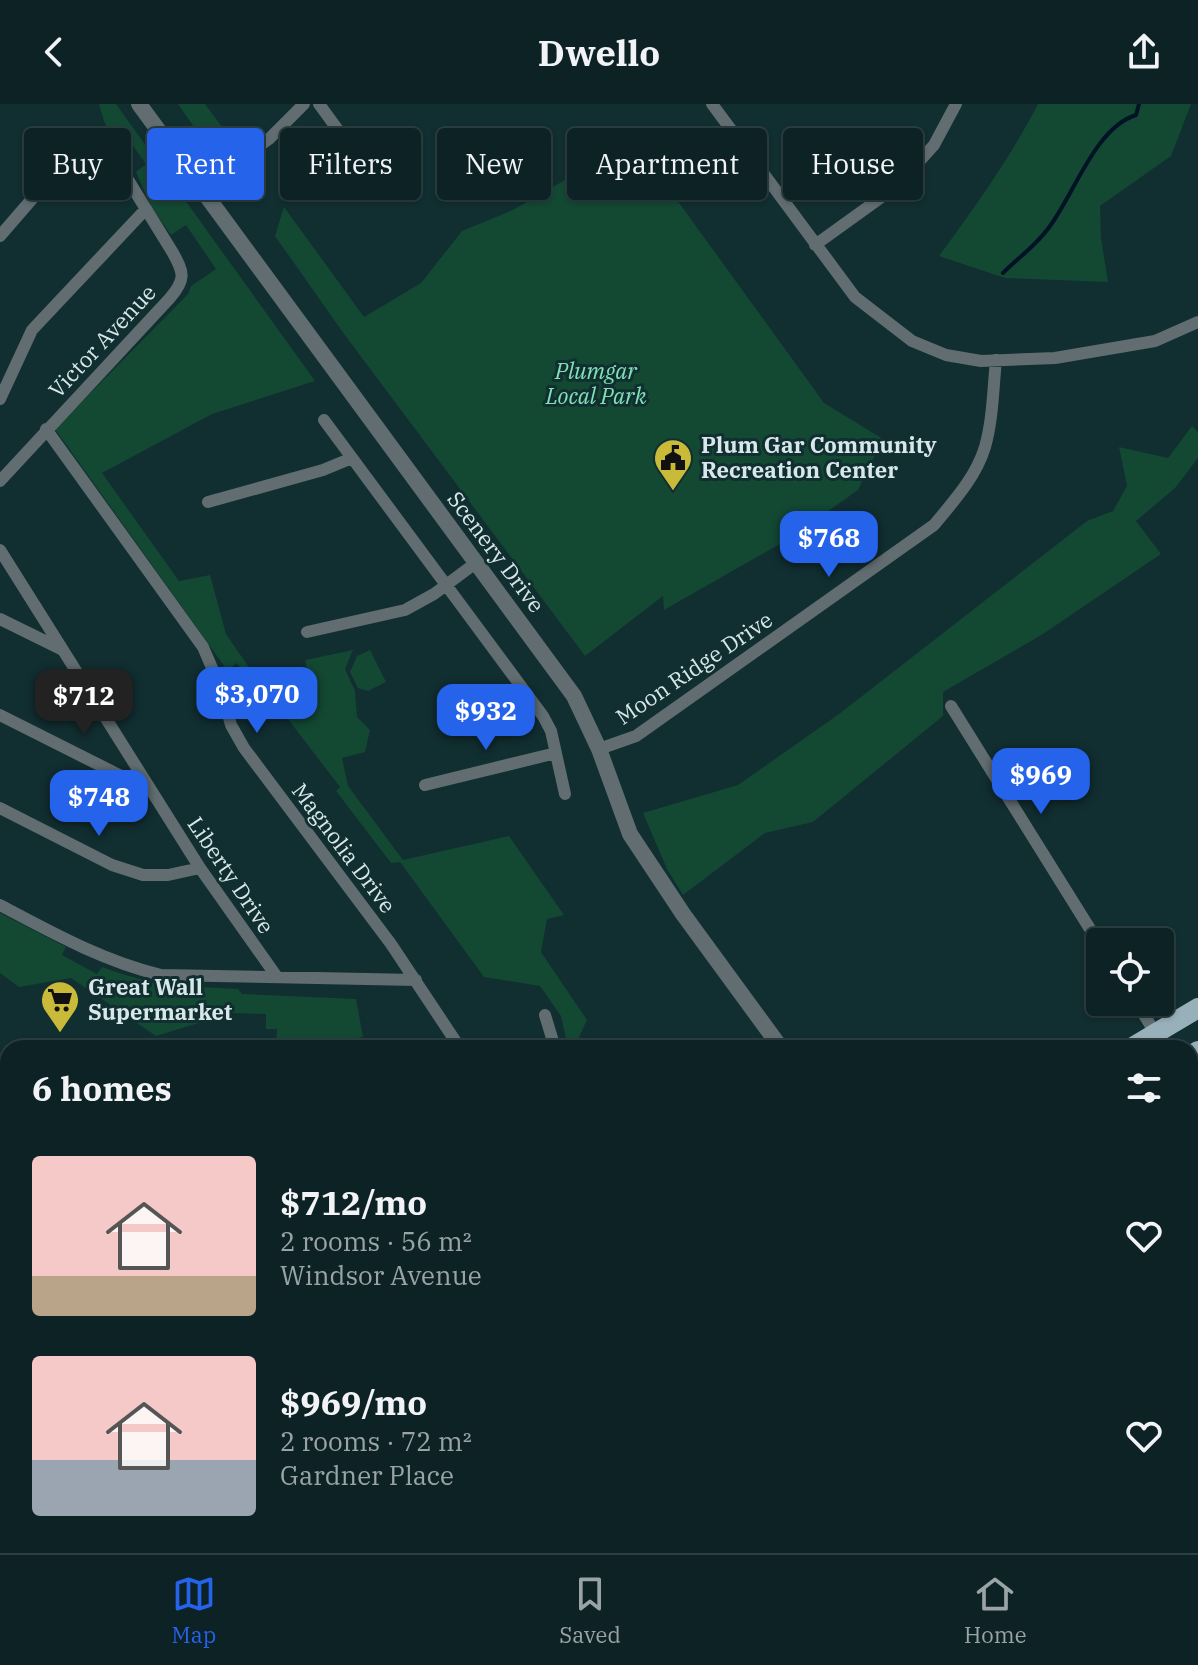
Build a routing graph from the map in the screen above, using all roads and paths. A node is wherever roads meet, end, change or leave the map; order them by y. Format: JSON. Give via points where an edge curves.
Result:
{"nodes":[{"id":1,"x":139,"y":104,"type":"edge"},
{"id":2,"x":304,"y":104,"type":"edge"},
{"id":3,"x":319,"y":104,"type":"edge"},
{"id":4,"x":712,"y":104,"type":"edge"},
{"id":5,"x":956,"y":104,"type":"edge"},
{"id":6,"x":157,"y":128,"type":"edge"},
{"id":7,"x":337,"y":128,"type":"edge"},
{"id":8,"x":264,"y":143,"type":"edge"},
{"id":9,"x":210,"y":200,"type":"edge"},
{"id":10,"x":145,"y":210,"type":"junction"},
{"id":11,"x":0,"y":236,"type":"edge"},
{"id":12,"x":815,"y":245,"type":"junction"},
{"id":13,"x":1198,"y":322,"type":"edge"},
{"id":14,"x":996,"y":360,"type":"junction"},
{"id":15,"x":0,"y":399,"type":"edge"},
{"id":16,"x":324,"y":420,"type":"dead end"},
{"id":17,"x":46,"y":429,"type":"junction"},
{"id":18,"x":352,"y":458,"type":"junction"},
{"id":19,"x":0,"y":481,"type":"edge"},
{"id":20,"x":208,"y":502,"type":"dead end"},
{"id":21,"x":0,"y":550,"type":"edge"},
{"id":22,"x":477,"y":562,"type":"junction"},
{"id":23,"x":446,"y":586,"type":"junction"},
{"id":24,"x":0,"y":619,"type":"edge"},
{"id":25,"x":307,"y":632,"type":"dead end"},
{"id":26,"x":64,"y":650,"type":"junction"},
{"id":27,"x":951,"y":706,"type":"dead end"},
{"id":28,"x":0,"y":715,"type":"edge"},
{"id":29,"x":599,"y":749,"type":"junction"},
{"id":30,"x":556,"y":753,"type":"junction"},
{"id":31,"x":425,"y":785,"type":"dead end"},
{"id":32,"x":151,"y":792,"type":"junction"},
{"id":33,"x":565,"y":794,"type":"dead end"},
{"id":34,"x":0,"y":808,"type":"edge"},
{"id":35,"x":200,"y":868,"type":"junction"},
{"id":36,"x":0,"y":905,"type":"edge"},
{"id":37,"x":1089,"y":928,"type":"edge"},
{"id":38,"x":277,"y":977,"type":"junction"},
{"id":39,"x":416,"y":980,"type":"junction"},
{"id":40,"x":1198,"y":1008,"type":"edge"},
{"id":41,"x":545,"y":1015,"type":"dead end"},
{"id":42,"x":1145,"y":1016,"type":"edge"},
{"id":43,"x":1156,"y":1034,"type":"junction"},
{"id":44,"x":455,"y":1040,"type":"edge"},
{"id":45,"x":553,"y":1040,"type":"edge"},
{"id":46,"x":775,"y":1040,"type":"edge"},
{"id":47,"x":1145,"y":1040,"type":"edge"}],
"edges":[{"from":1,"to":6,"type":"street","name":"Scenery Drive"},
{"from":2,"to":8,"type":"street"},
{"from":3,"to":7,"type":"street"},
{"from":4,"to":12,"type":"street"},
{"from":5,"to":12,"type":"street","via":[[934,145],[897,186]]},
{"from":9,"to":22,"type":"street","name":"Scenery Drive"},
{"from":10,"to":11,"type":"street","via":[[117,162],[92,137],[83,140]]},
{"from":10,"to":15,"type":"street","via":[[32,330]]},
{"from":10,"to":17,"type":"street","name":"Victor Avenue","via":[[181,268],[180,286]]},
{"from":12,"to":14,"type":"street","via":[[855,297],[912,341],[946,355]]},
{"from":13,"to":14,"type":"street","via":[[1129,347]]},
{"from":14,"to":29,"type":"street","name":"Moon Ridge Drive","via":[[984,450],[965,486],[934,525],[636,736]]},
{"from":16,"to":18,"type":"street"},
{"from":17,"to":19,"type":"street"},
{"from":17,"to":39,"type":"street","name":"Magnolia Drive","via":[[203,647],[244,748]]},
{"from":18,"to":20,"type":"street"},
{"from":18,"to":23,"type":"street"},
{"from":21,"to":26,"type":"street","name":"Liberty Drive"},
{"from":22,"to":23,"type":"street"},
{"from":22,"to":29,"type":"street","name":"Scenery Drive","via":[[574,696]]},
{"from":23,"to":25,"type":"street","via":[[405,610]]},
{"from":23,"to":30,"type":"street","via":[[543,716]]},
{"from":24,"to":26,"type":"street"},
{"from":26,"to":32,"type":"street","name":"Liberty Drive"},
{"from":27,"to":37,"type":"street"},
{"from":28,"to":32,"type":"street"},
{"from":29,"to":46,"type":"street","name":"Scenery Drive","via":[[630,834]]},
{"from":30,"to":31,"type":"street"},
{"from":30,"to":33,"type":"street"},
{"from":32,"to":35,"type":"street","name":"Liberty Drive"},
{"from":34,"to":35,"type":"street","via":[[112,865],[143,875]]},
{"from":35,"to":38,"type":"street","name":"Liberty Drive"},
{"from":36,"to":38,"type":"street","via":[[80,948],[131,968],[161,975]]},
{"from":38,"to":39,"type":"street"},
{"from":39,"to":44,"type":"street","name":"Magnolia Drive"},
{"from":40,"to":43,"type":"main road"},
{"from":41,"to":45,"type":"street"},
{"from":42,"to":43,"type":"street"},
{"from":43,"to":47,"type":"main road"}]}
